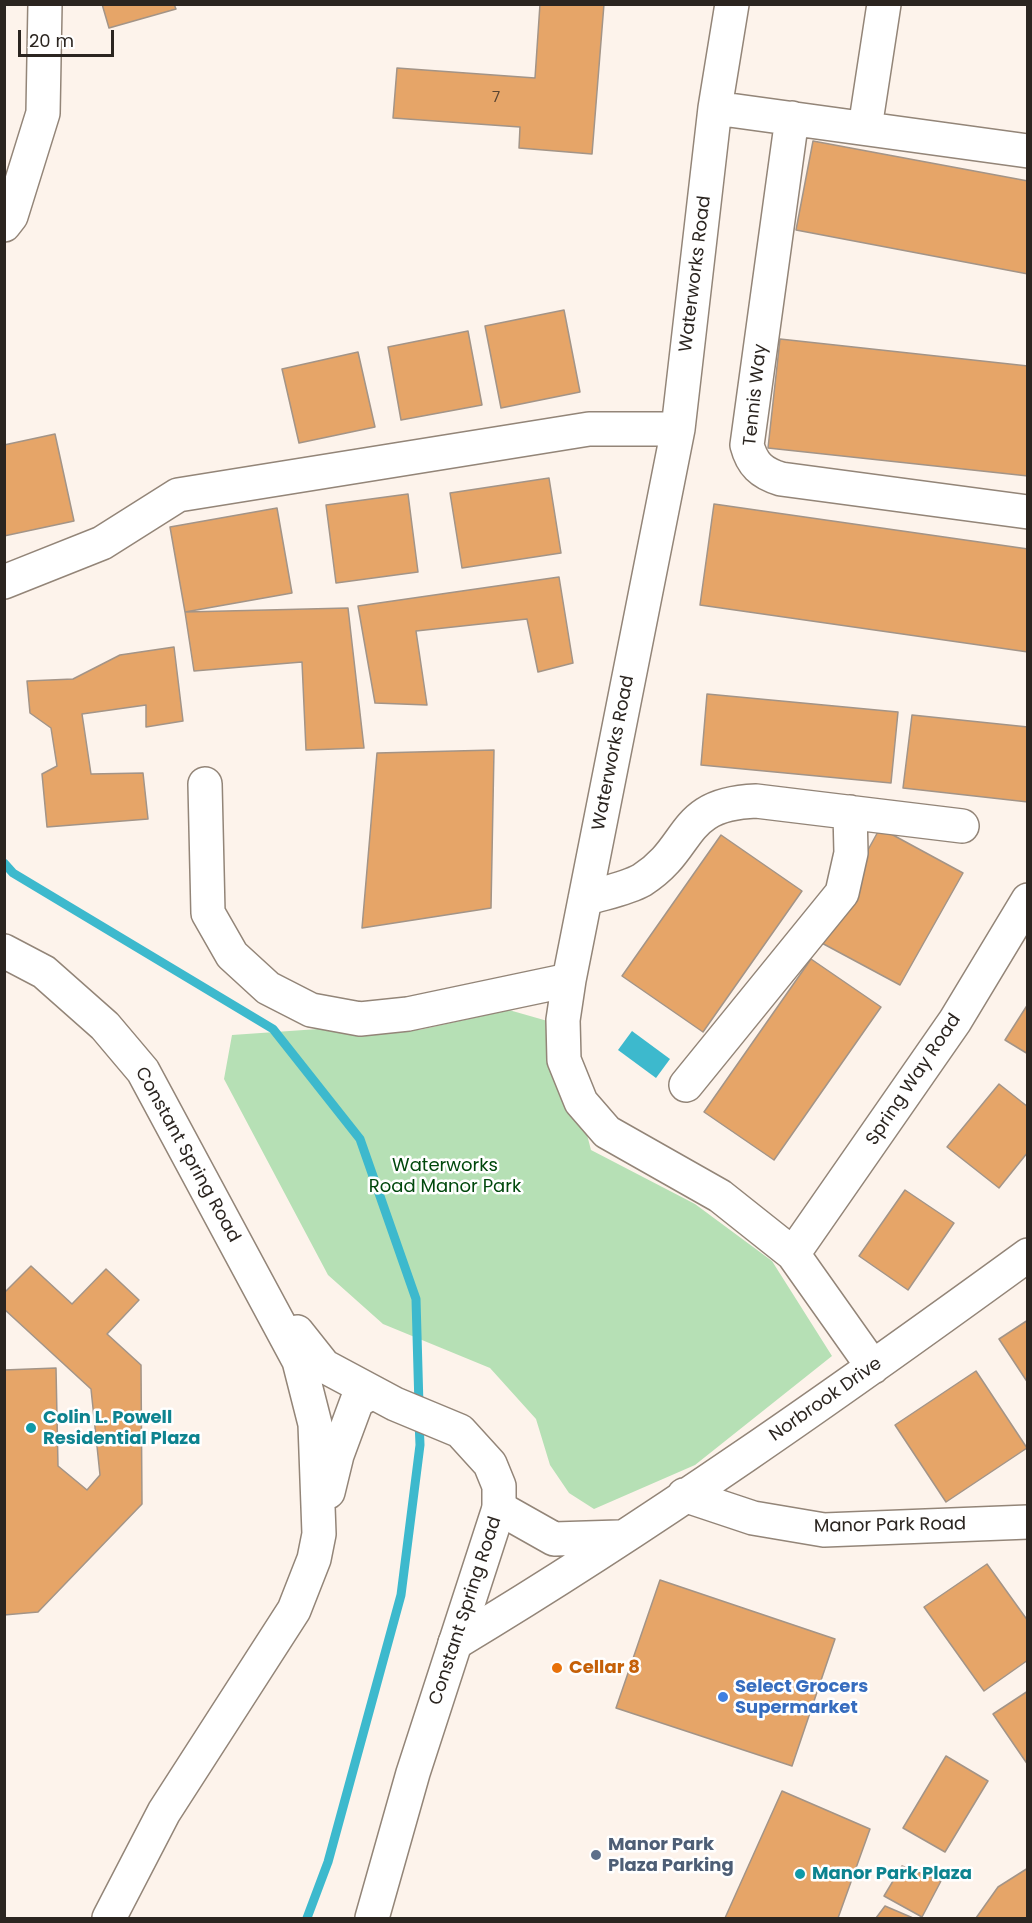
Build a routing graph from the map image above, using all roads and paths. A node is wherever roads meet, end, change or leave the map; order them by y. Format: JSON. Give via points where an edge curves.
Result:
{"nodes":[{"id":1,"x":45,"y":4,"type":"edge"},
{"id":2,"x":732,"y":4,"type":"edge"},
{"id":3,"x":884,"y":4,"type":"edge"},
{"id":4,"x":715,"y":108,"type":"junction"},
{"id":5,"x":792,"y":118,"type":"junction"},
{"id":6,"x":865,"y":128,"type":"junction"},
{"id":7,"x":1028,"y":151,"type":"edge"},
{"id":8,"x":4,"y":225,"type":"edge"},
{"id":9,"x":678,"y":429,"type":"junction"},
{"id":10,"x":1028,"y":512,"type":"edge"},
{"id":11,"x":4,"y":582,"type":"edge"},
{"id":12,"x":205,"y":784,"type":"dead end"},
{"id":13,"x":850,"y":812,"type":"junction"},
{"id":14,"x":962,"y":826,"type":"dead end"},
{"id":15,"x":585,"y":899,"type":"junction"},
{"id":16,"x":1028,"y":900,"type":"edge"},
{"id":17,"x":4,"y":951,"type":"edge"},
{"id":18,"x":569,"y":980,"type":"junction"},
{"id":19,"x":686,"y":1085,"type":"dead end"},
{"id":20,"x":793,"y":1254,"type":"junction"},
{"id":21,"x":1028,"y":1255,"type":"edge"},
{"id":22,"x":253,"y":1274,"type":"junction"},
{"id":23,"x":873,"y":1367,"type":"junction"},
{"id":24,"x":383,"y":1399,"type":"junction"},
{"id":25,"x":684,"y":1495,"type":"junction"},
{"id":26,"x":500,"y":1508,"type":"junction"},
{"id":27,"x":1028,"y":1522,"type":"edge"},
{"id":28,"x":319,"y":1534,"type":"junction"},
{"id":29,"x":619,"y":1538,"type":"junction"},
{"id":30,"x":455,"y":1643,"type":"junction"},
{"id":31,"x":389,"y":1854,"type":"junction"},
{"id":32,"x":109,"y":1918,"type":"edge"},
{"id":33,"x":363,"y":1918,"type":"edge"},
{"id":34,"x":372,"y":1918,"type":"edge"}],
"edges":[{"from":1,"to":8,"type":"street","via":[[43,114],[11,216]]},
{"from":2,"to":4,"type":"street","name":"Waterworks Road"},
{"from":3,"to":6,"type":"street"},
{"from":4,"to":5,"type":"street"},
{"from":4,"to":9,"type":"street","name":"Waterworks Road"},
{"from":5,"to":6,"type":"street"},
{"from":5,"to":10,"type":"street","name":"Tennis Way","via":[[747,444],[750,457],[768,476],[781,479]]},
{"from":6,"to":7,"type":"street"},
{"from":9,"to":11,"type":"street","via":[[589,429],[178,495],[102,543]]},
{"from":9,"to":15,"type":"street","name":"Waterworks Road"},
{"from":12,"to":18,"type":"street","via":[[208,913],[232,955],[268,988],[312,1010],[360,1019],[408,1014]]},
{"from":13,"to":14,"type":"street"},
{"from":13,"to":15,"type":"street","via":[[756,801],[731,802],[708,811],[689,827],[668,858],[641,880]]},
{"from":13,"to":19,"type":"street","via":[[851,854],[842,893]]},
{"from":15,"to":18,"type":"street","name":"Waterworks Road"},
{"from":16,"to":20,"type":"street","name":"Spring Way Road","via":[[955,1021]]},
{"from":17,"to":22,"type":"street","name":"Constant Spring Road","via":[[44,972],[105,1026],[143,1071]]},
{"from":18,"to":20,"type":"street","name":"Waterworks Road","via":[[563,1020],[564,1060],[581,1102],[607,1132],[720,1196]]},
{"from":20,"to":23,"type":"street","name":"Waterworks Road"},
{"from":21,"to":23,"type":"street","name":"Norbrook Drive"},
{"from":22,"to":24,"type":"street","name":"Constant Spring Road","via":[[324,1366]]},
{"from":22,"to":28,"type":"street","name":"Constant Spring Road","via":[[299,1361],[308,1390],[315,1424]]},
{"from":23,"to":25,"type":"street","name":"Norbrook Drive"},
{"from":24,"to":26,"type":"street","name":"Constant Spring Road","via":[[460,1431],[490,1464],[500,1486]]},
{"from":24,"to":28,"type":"street","via":[[357,1401],[336,1455]]},
{"from":25,"to":27,"type":"street","name":"Manor Park Road","via":[[753,1518],[824,1530]]},
{"from":25,"to":29,"type":"street","name":"Norbrook Drive"},
{"from":26,"to":29,"type":"street","via":[[554,1539]]},
{"from":26,"to":30,"type":"street","name":"Constant Spring Road"},
{"from":28,"to":32,"type":"street","name":"Constant Spring Road","via":[[314,1559],[294,1610],[164,1812]]},
{"from":29,"to":30,"type":"street","name":"Norbrook Drive","via":[[558,1581]]},
{"from":30,"to":31,"type":"street","name":"Constant Spring Road"},
{"from":31,"to":33,"type":"street"},
{"from":31,"to":34,"type":"street","name":"Constant Spring Road"}]}
